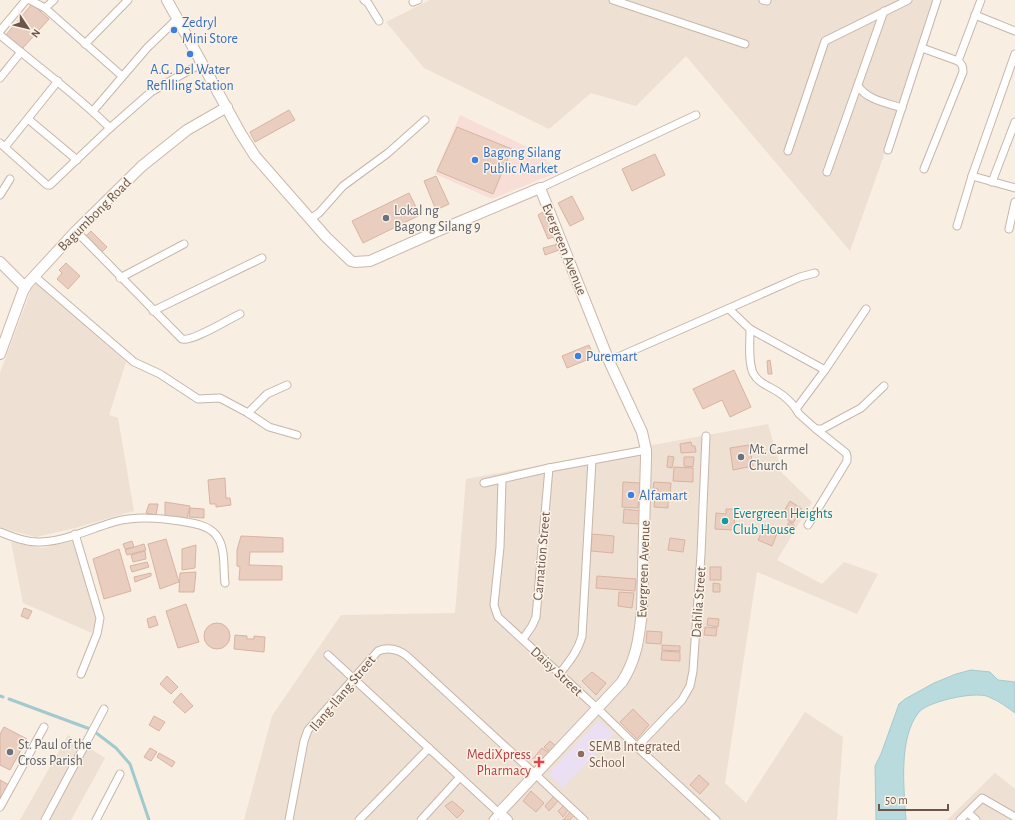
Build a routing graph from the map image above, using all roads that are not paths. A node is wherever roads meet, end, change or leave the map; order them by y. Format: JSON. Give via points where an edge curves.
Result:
{"nodes":[{"id":1,"x":26,"y":0,"type":"edge"},
{"id":2,"x":30,"y":0,"type":"edge"},
{"id":3,"x":54,"y":0,"type":"edge"},
{"id":4,"x":128,"y":0,"type":"edge"},
{"id":5,"x":167,"y":0,"type":"edge"},
{"id":6,"x":364,"y":0,"type":"edge"},
{"id":7,"x":613,"y":0,"type":"edge"},
{"id":8,"x":908,"y":0,"type":"edge"},
{"id":9,"x":937,"y":0,"type":"edge"},
{"id":10,"x":981,"y":0,"type":"edge"},
{"id":11,"x":45,"y":8,"type":"junction"},
{"id":12,"x":884,"y":11,"type":"junction"},
{"id":13,"x":976,"y":16,"type":"junction"},
{"id":14,"x":177,"y":19,"type":"junction"},
{"id":15,"x":379,"y":21,"type":"dead end"},
{"id":16,"x":0,"y":31,"type":"edge"},
{"id":17,"x":1015,"y":31,"type":"edge"},
{"id":18,"x":0,"y":35,"type":"edge"},
{"id":19,"x":85,"y":44,"type":"junction"},
{"id":20,"x":746,"y":44,"type":"dead end"},
{"id":21,"x":922,"y":48,"type":"junction"},
{"id":22,"x":21,"y":52,"type":"junction"},
{"id":23,"x":1015,"y":54,"type":"edge"},
{"id":24,"x":958,"y":61,"type":"junction"},
{"id":25,"x":202,"y":63,"type":"junction"},
{"id":26,"x":122,"y":76,"type":"junction"},
{"id":27,"x":0,"y":78,"type":"edge"},
{"id":28,"x":58,"y":81,"type":"junction"},
{"id":29,"x":858,"y":86,"type":"junction"},
{"id":30,"x":227,"y":107,"type":"junction"},
{"id":31,"x":902,"y":108,"type":"junction"},
{"id":32,"x":93,"y":111,"type":"junction"},
{"id":33,"x":696,"y":115,"type":"dead end"},
{"id":34,"x":28,"y":119,"type":"junction"},
{"id":35,"x":425,"y":120,"type":"dead end"},
{"id":36,"x":1015,"y":122,"type":"edge"},
{"id":37,"x":110,"y":128,"type":"junction"},
{"id":38,"x":3,"y":145,"type":"edge"},
{"id":39,"x":788,"y":150,"type":"dead end"},
{"id":40,"x":888,"y":150,"type":"dead end"},
{"id":41,"x":77,"y":160,"type":"junction"},
{"id":42,"x":924,"y":169,"type":"dead end"},
{"id":43,"x":827,"y":172,"type":"dead end"},
{"id":44,"x":972,"y":176,"type":"junction"},
{"id":45,"x":10,"y":178,"type":"dead end"},
{"id":46,"x":992,"y":182,"type":"junction"},
{"id":47,"x":540,"y":188,"type":"junction"},
{"id":48,"x":1015,"y":188,"type":"edge"},
{"id":49,"x":0,"y":195,"type":"edge"},
{"id":50,"x":1015,"y":202,"type":"edge"},
{"id":51,"x":310,"y":220,"type":"junction"},
{"id":52,"x":957,"y":226,"type":"dead end"},
{"id":53,"x":1009,"y":229,"type":"dead end"},
{"id":54,"x":76,"y":231,"type":"junction"},
{"id":55,"x":184,"y":244,"type":"dead end"},
{"id":56,"x":262,"y":258,"type":"dead end"},
{"id":57,"x":0,"y":262,"type":"edge"},
{"id":58,"x":815,"y":273,"type":"dead end"},
{"id":59,"x":34,"y":276,"type":"junction"},
{"id":60,"x":120,"y":278,"type":"junction"},
{"id":61,"x":25,"y":287,"type":"junction"},
{"id":62,"x":729,"y":309,"type":"junction"},
{"id":63,"x":866,"y":310,"type":"dead end"},
{"id":64,"x":153,"y":311,"type":"junction"},
{"id":65,"x":240,"y":314,"type":"dead end"},
{"id":66,"x":750,"y":329,"type":"junction"},
{"id":67,"x":0,"y":354,"type":"edge"},
{"id":68,"x":609,"y":361,"type":"junction"},
{"id":69,"x":825,"y":370,"type":"junction"},
{"id":70,"x":287,"y":385,"type":"dead end"},
{"id":71,"x":884,"y":386,"type":"dead end"},
{"id":72,"x":796,"y":409,"type":"junction"},
{"id":73,"x":248,"y":413,"type":"junction"},
{"id":74,"x":816,"y":429,"type":"junction"},
{"id":75,"x":297,"y":435,"type":"dead end"},
{"id":76,"x":706,"y":436,"type":"dead end"},
{"id":77,"x":646,"y":450,"type":"junction"},
{"id":78,"x":592,"y":460,"type":"junction"},
{"id":79,"x":549,"y":468,"type":"junction"},
{"id":80,"x":502,"y":480,"type":"junction"},
{"id":81,"x":484,"y":483,"type":"dead end"},
{"id":82,"x":808,"y":525,"type":"dead end"},
{"id":83,"x":0,"y":532,"type":"edge"},
{"id":84,"x":75,"y":534,"type":"junction"},
{"id":85,"x":225,"y":583,"type":"dead end"},
{"id":86,"x":523,"y":639,"type":"junction"},
{"id":87,"x":328,"y":654,"type":"dead end"},
{"id":88,"x":81,"y":674,"type":"dead end"},
{"id":89,"x":560,"y":674,"type":"junction"},
{"id":90,"x":354,"y":679,"type":"junction"},
{"id":91,"x":104,"y":709,"type":"dead end"},
{"id":92,"x":598,"y":709,"type":"junction"},
{"id":93,"x":44,"y":728,"type":"dead end"},
{"id":94,"x":637,"y":747,"type":"junction"},
{"id":95,"x":429,"y":748,"type":"junction"},
{"id":96,"x":120,"y":774,"type":"dead end"},
{"id":97,"x":535,"y":774,"type":"junction"},
{"id":98,"x":460,"y":777,"type":"junction"},
{"id":99,"x":0,"y":807,"type":"edge"},
{"id":100,"x":968,"y":812,"type":"junction"},
{"id":101,"x":1015,"y":817,"type":"edge"},
{"id":102,"x":500,"y":818,"type":"edge"},
{"id":103,"x":45,"y":820,"type":"edge"},
{"id":104,"x":96,"y":820,"type":"edge"},
{"id":105,"x":289,"y":820,"type":"edge"},
{"id":106,"x":359,"y":820,"type":"edge"},
{"id":107,"x":421,"y":820,"type":"edge"},
{"id":108,"x":584,"y":820,"type":"edge"},
{"id":109,"x":716,"y":820,"type":"edge"},
{"id":110,"x":960,"y":820,"type":"edge"},
{"id":111,"x":976,"y":820,"type":"edge"}],
"edges":[{"from":1,"to":16,"type":"street"},
{"from":2,"to":11,"type":"street"},
{"from":3,"to":11,"type":"street"},
{"from":4,"to":19,"type":"street"},
{"from":5,"to":14,"type":"street"},
{"from":6,"to":15,"type":"street"},
{"from":7,"to":20,"type":"street"},
{"from":8,"to":12,"type":"street"},
{"from":9,"to":21,"type":"street"},
{"from":10,"to":13,"type":"street"},
{"from":11,"to":19,"type":"street"},
{"from":12,"to":29,"type":"street"},
{"from":12,"to":39,"type":"street","via":[[824,41]]},
{"from":13,"to":17,"type":"street"},
{"from":13,"to":24,"type":"street"},
{"from":14,"to":25,"type":"street"},
{"from":14,"to":26,"type":"street"},
{"from":18,"to":22,"type":"street"},
{"from":19,"to":26,"type":"street"},
{"from":21,"to":24,"type":"street"},
{"from":21,"to":31,"type":"street"},
{"from":22,"to":27,"type":"street"},
{"from":22,"to":28,"type":"street"},
{"from":23,"to":44,"type":"street"},
{"from":24,"to":42,"type":"street","via":[[963,67],[963,72]]},
{"from":25,"to":30,"type":"street"},
{"from":25,"to":37,"type":"street","via":[[150,92]]},
{"from":26,"to":32,"type":"street"},
{"from":28,"to":32,"type":"street"},
{"from":28,"to":34,"type":"street"},
{"from":29,"to":31,"type":"street","via":[[871,97]]},
{"from":29,"to":43,"type":"street"},
{"from":30,"to":51,"type":"street","via":[[255,156]]},
{"from":30,"to":54,"type":"street","name":"Bagumbong Road","via":[[187,130],[142,166]]},
{"from":31,"to":40,"type":"street"},
{"from":32,"to":37,"type":"street"},
{"from":33,"to":47,"type":"street"},
{"from":34,"to":38,"type":"street"},
{"from":34,"to":41,"type":"street"},
{"from":35,"to":51,"type":"street","via":[[388,153],[344,186]]},
{"from":36,"to":46,"type":"street"},
{"from":37,"to":41,"type":"street"},
{"from":38,"to":41,"type":"street","via":[[49,186]]},
{"from":44,"to":46,"type":"street"},
{"from":44,"to":52,"type":"street"},
{"from":45,"to":49,"type":"street"},
{"from":46,"to":48,"type":"street"},
{"from":47,"to":51,"type":"street","via":[[370,261],[351,261]]},
{"from":47,"to":68,"type":"street","name":"Evergreen Avenue"},
{"from":50,"to":53,"type":"street"},
{"from":54,"to":59,"type":"street","name":"Bagumbong Road"},
{"from":54,"to":60,"type":"street"},
{"from":55,"to":60,"type":"street"},
{"from":56,"to":64,"type":"street"},
{"from":57,"to":61,"type":"street"},
{"from":58,"to":62,"type":"street","via":[[800,277]]},
{"from":59,"to":61,"type":"street","name":"Bagumbong Road"},
{"from":59,"to":73,"type":"street","via":[[134,362],[160,374],[198,399],[220,398]]},
{"from":60,"to":64,"type":"street"},
{"from":61,"to":67,"type":"street","name":"Bagumbong Road"},
{"from":62,"to":66,"type":"street"},
{"from":62,"to":68,"type":"street"},
{"from":63,"to":69,"type":"street"},
{"from":64,"to":65,"type":"street","via":[[186,340]]},
{"from":66,"to":69,"type":"street"},
{"from":66,"to":72,"type":"street","via":[[752,372],[761,383],[790,401]]},
{"from":68,"to":77,"type":"street","name":"Evergreen Avenue","via":[[642,432]]},
{"from":69,"to":72,"type":"street"},
{"from":70,"to":73,"type":"street","via":[[267,394]]},
{"from":71,"to":74,"type":"street","via":[[861,408]]},
{"from":72,"to":74,"type":"street"},
{"from":73,"to":75,"type":"street","via":[[268,427]]},
{"from":74,"to":82,"type":"street","via":[[846,453],[847,461]]},
{"from":76,"to":94,"type":"street","name":"Dahlia Street","via":[[701,554],[690,686],[682,700]]},
{"from":77,"to":78,"type":"street"},
{"from":77,"to":92,"type":"street","name":"Evergreen Avenue","via":[[640,636],[630,670]]},
{"from":78,"to":79,"type":"street"},
{"from":78,"to":89,"type":"street","via":[[582,636],[580,645]]},
{"from":79,"to":80,"type":"street"},
{"from":79,"to":86,"type":"street","name":"Carnation Street","via":[[536,617]]},
{"from":80,"to":81,"type":"street"},
{"from":80,"to":86,"type":"street","name":"Daisy Street","via":[[500,547],[494,605],[498,617]]},
{"from":83,"to":84,"type":"street","via":[[37,542]]},
{"from":84,"to":85,"type":"street","via":[[135,518],[159,518],[201,525],[209,529],[222,546]]},
{"from":84,"to":88,"type":"street","via":[[100,618],[97,634]]},
{"from":86,"to":89,"type":"street","name":"Daisy Street"},
{"from":87,"to":90,"type":"street"},
{"from":89,"to":92,"type":"street","name":"Daisy Street"},
{"from":90,"to":95,"type":"street"},
{"from":90,"to":97,"type":"street","name":"Ilang-Ilang Street","via":[[378,651],[384,648],[399,650]]},
{"from":90,"to":105,"type":"street","name":"Ilang-Ilang Street","via":[[308,730]]},
{"from":91,"to":103,"type":"street"},
{"from":92,"to":94,"type":"street","name":"Daisy Street"},
{"from":92,"to":97,"type":"street","name":"Evergreen Avenue"},
{"from":93,"to":99,"type":"street"},
{"from":94,"to":109,"type":"street","name":"Daisy Street"},
{"from":95,"to":98,"type":"street"},
{"from":95,"to":106,"type":"street"},
{"from":96,"to":104,"type":"street"},
{"from":97,"to":102,"type":"street","name":"Evergreen Avenue"},
{"from":97,"to":108,"type":"street","name":"Ilang-Ilang Street"},
{"from":98,"to":102,"type":"street"},
{"from":98,"to":107,"type":"street"},
{"from":100,"to":101,"type":"street","via":[[982,798]]},
{"from":100,"to":110,"type":"street"},
{"from":100,"to":111,"type":"street"}]}
